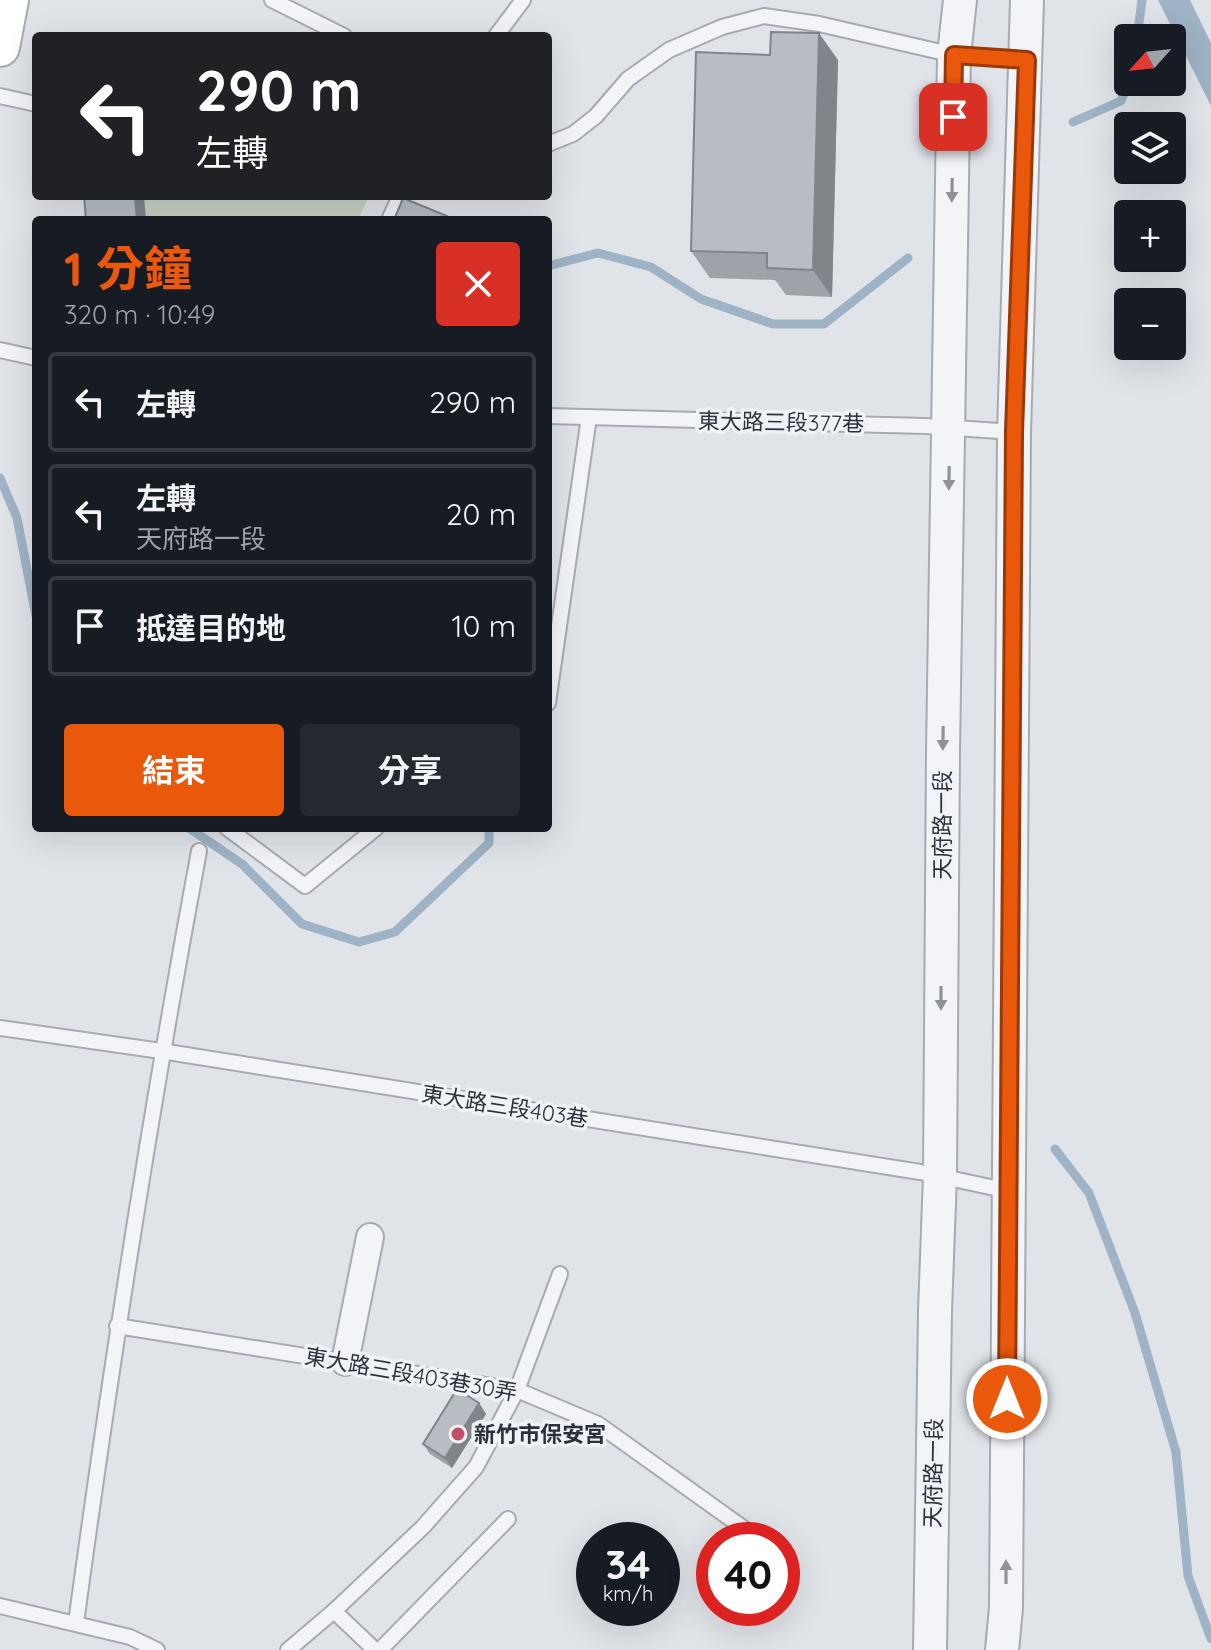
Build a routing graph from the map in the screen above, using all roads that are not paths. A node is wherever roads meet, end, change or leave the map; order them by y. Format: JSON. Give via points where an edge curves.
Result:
{"nodes":[{"id":1,"x":9,"y":0,"type":"edge"},
{"id":2,"x":272,"y":0,"type":"edge"},
{"id":3,"x":523,"y":0,"type":"edge"},
{"id":4,"x":960,"y":0,"type":"edge"},
{"id":5,"x":1027,"y":0,"type":"edge"},
{"id":6,"x":336,"y":32,"type":"edge"},
{"id":7,"x":499,"y":32,"type":"edge"},
{"id":8,"x":0,"y":47,"type":"edge"},
{"id":9,"x":954,"y":55,"type":"junction"},
{"id":10,"x":1027,"y":60,"type":"junction"},
{"id":11,"x":0,"y":96,"type":"edge"},
{"id":12,"x":32,"y":103,"type":"edge"},
{"id":13,"x":552,"y":142,"type":"edge"},
{"id":14,"x":0,"y":350,"type":"edge"},
{"id":15,"x":32,"y":357,"type":"edge"},
{"id":16,"x":552,"y":416,"type":"edge"},
{"id":17,"x":589,"y":417,"type":"junction"},
{"id":18,"x":950,"y":427,"type":"junction"},
{"id":19,"x":1014,"y":432,"type":"junction"},
{"id":20,"x":552,"y":675,"type":"edge"},
{"id":21,"x":232,"y":832,"type":"edge"},
{"id":22,"x":371,"y":832,"type":"edge"},
{"id":23,"x":199,"y":851,"type":"dead end"},
{"id":24,"x":0,"y":1028,"type":"edge"},
{"id":25,"x":161,"y":1051,"type":"junction"},
{"id":26,"x":940,"y":1176,"type":"junction"},
{"id":27,"x":1009,"y":1191,"type":"junction"},
{"id":28,"x":370,"y":1237,"type":"dead end"},
{"id":29,"x":560,"y":1274,"type":"dead end"},
{"id":30,"x":117,"y":1326,"type":"junction"},
{"id":31,"x":345,"y":1362,"type":"junction"},
{"id":32,"x":517,"y":1390,"type":"junction"},
{"id":33,"x":508,"y":1519,"type":"dead end"},
{"id":34,"x":736,"y":1522,"type":"edge"},
{"id":35,"x":0,"y":1606,"type":"edge"},
{"id":36,"x":334,"y":1611,"type":"junction"},
{"id":37,"x":76,"y":1623,"type":"junction"},
{"id":38,"x":157,"y":1650,"type":"edge"},
{"id":39,"x":288,"y":1650,"type":"edge"},
{"id":40,"x":378,"y":1650,"type":"edge"},
{"id":41,"x":930,"y":1650,"type":"edge"},
{"id":42,"x":1002,"y":1650,"type":"edge"}],
"edges":[{"from":1,"to":8,"type":"main road"},
{"from":2,"to":6,"type":"lane"},
{"from":3,"to":7,"type":"lane"},
{"from":4,"to":9,"type":"street","name":"天府路一段"},
{"from":5,"to":10,"type":"street"},
{"from":9,"to":10,"type":"lane"},
{"from":9,"to":13,"type":"lane","via":[[764,16],[669,50],[628,79],[596,116]]},
{"from":9,"to":18,"type":"street","name":"天府路一段","one_way":true},
{"from":10,"to":19,"type":"street"},
{"from":11,"to":12,"type":"lane"},
{"from":14,"to":15,"type":"lane"},
{"from":16,"to":17,"type":"lane","name":"東大路三段377巷"},
{"from":17,"to":18,"type":"lane","name":"東大路三段377巷"},
{"from":17,"to":20,"type":"lane"},
{"from":18,"to":19,"type":"lane","name":"東大路三段377巷"},
{"from":18,"to":26,"type":"street","name":"天府路一段","one_way":true},
{"from":19,"to":27,"type":"street"},
{"from":21,"to":22,"type":"lane","via":[[305,886]]},
{"from":23,"to":25,"type":"lane"},
{"from":24,"to":25,"type":"lane","name":"東大路三段403巷"},
{"from":25,"to":26,"type":"lane","name":"東大路三段403巷"},
{"from":25,"to":30,"type":"lane"},
{"from":26,"to":27,"type":"lane","name":"東大路三段403巷"},
{"from":26,"to":41,"type":"street","name":"天府路一段"},
{"from":42,"to":27,"type":"street","one_way":true},
{"from":28,"to":31,"type":"street"},
{"from":29,"to":32,"type":"lane"},
{"from":30,"to":31,"type":"lane","name":"東大路三段403巷30弄"},
{"from":30,"to":37,"type":"lane"},
{"from":31,"to":32,"type":"lane","name":"東大路三段403巷30弄"},
{"from":32,"to":34,"type":"lane","name":"東大路三段403巷30弄","via":[[598,1424]]},
{"from":32,"to":36,"type":"lane","via":[[476,1467],[423,1527]]},
{"from":33,"to":40,"type":"lane"},
{"from":35,"to":37,"type":"lane"},
{"from":36,"to":39,"type":"lane"},
{"from":36,"to":40,"type":"lane"},
{"from":37,"to":38,"type":"lane"}]}
